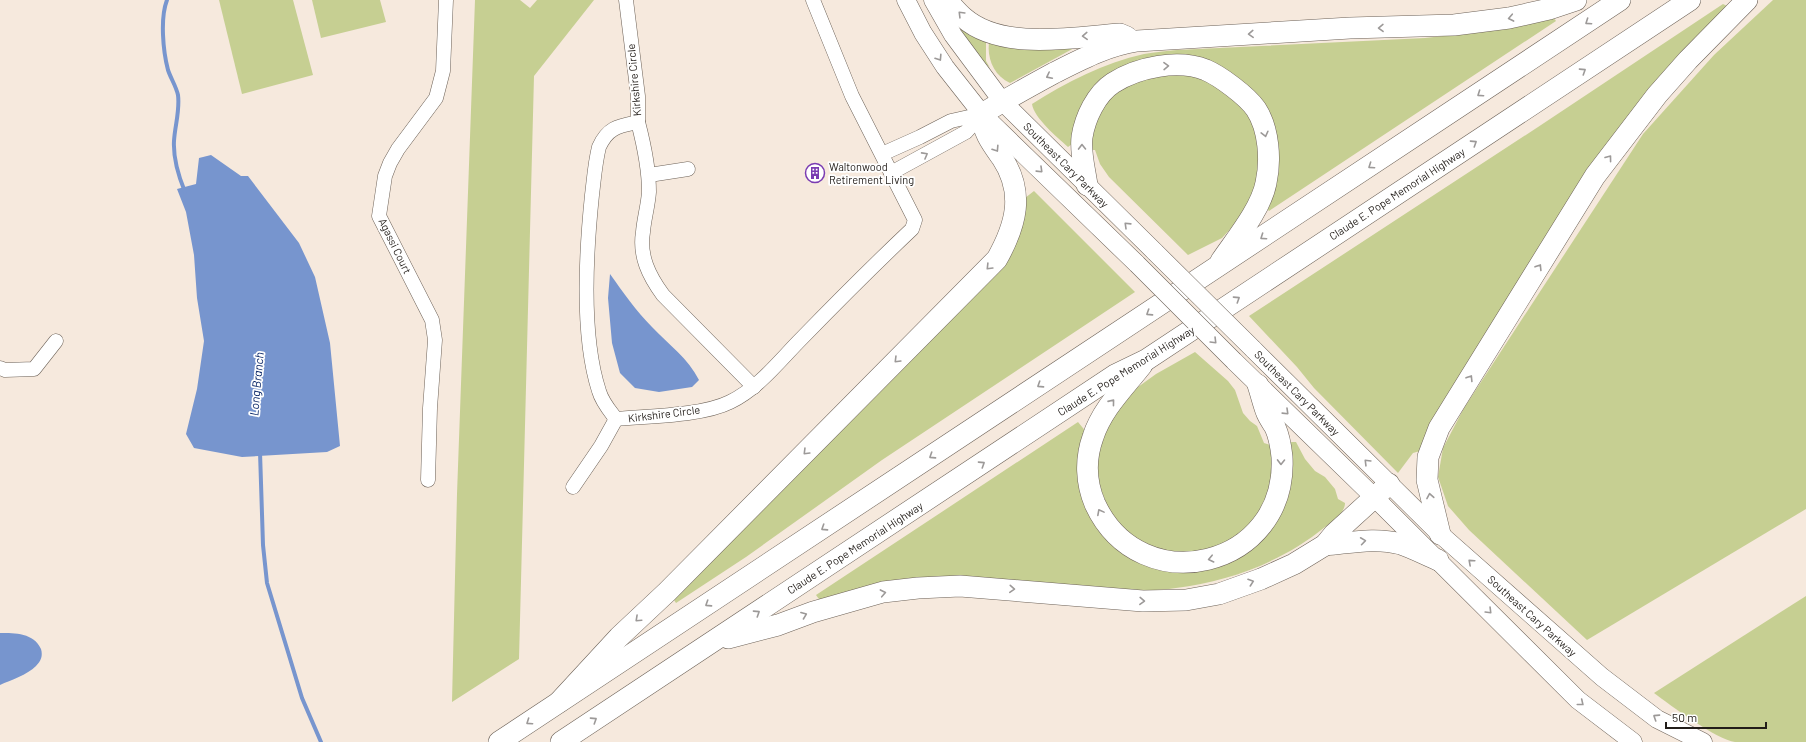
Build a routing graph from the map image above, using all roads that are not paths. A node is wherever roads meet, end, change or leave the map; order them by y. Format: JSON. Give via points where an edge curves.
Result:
{"nodes":[{"id":1,"x":446,"y":0,"type":"edge"},
{"id":2,"x":626,"y":0,"type":"edge"},
{"id":3,"x":813,"y":0,"type":"edge"},
{"id":4,"x":906,"y":0,"type":"edge"},
{"id":5,"x":933,"y":0,"type":"edge"},
{"id":6,"x":947,"y":0,"type":"edge"},
{"id":7,"x":1576,"y":0,"type":"edge"},
{"id":8,"x":1620,"y":0,"type":"edge"},
{"id":9,"x":1690,"y":0,"type":"edge"},
{"id":10,"x":1747,"y":0,"type":"edge"},
{"id":11,"x":1136,"y":40,"type":"junction"},
{"id":12,"x":1002,"y":101,"type":"junction"},
{"id":13,"x":982,"y":114,"type":"junction"},
{"id":14,"x":638,"y":122,"type":"junction"},
{"id":15,"x":882,"y":154,"type":"junction"},
{"id":16,"x":688,"y":169,"type":"dead end"},
{"id":17,"x":891,"y":173,"type":"junction"},
{"id":18,"x":649,"y":175,"type":"junction"},
{"id":19,"x":1087,"y":185,"type":"junction"},
{"id":20,"x":1217,"y":268,"type":"junction"},
{"id":21,"x":56,"y":341,"type":"dead end"},
{"id":22,"x":1146,"y":360,"type":"junction"},
{"id":23,"x":0,"y":368,"type":"edge"},
{"id":24,"x":1258,"y":385,"type":"junction"},
{"id":25,"x":754,"y":387,"type":"junction"},
{"id":26,"x":616,"y":420,"type":"junction"},
{"id":27,"x":428,"y":480,"type":"dead end"},
{"id":28,"x":573,"y":487,"type":"dead end"},
{"id":29,"x":1382,"y":491,"type":"junction"},
{"id":30,"x":1440,"y":534,"type":"junction"},
{"id":31,"x":1324,"y":545,"type":"junction"},
{"id":32,"x":1438,"y":560,"type":"junction"},
{"id":33,"x":712,"y":642,"type":"junction"},
{"id":34,"x":559,"y":702,"type":"junction"},
{"id":35,"x":498,"y":742,"type":"edge"},
{"id":36,"x":561,"y":742,"type":"edge"},
{"id":37,"x":1634,"y":742,"type":"edge"},
{"id":38,"x":1703,"y":742,"type":"edge"}],
"edges":[{"from":1,"to":27,"type":"street","name":"Agassi Court","via":[[443,71],[436,98],[390,163],[385,176],[379,216],[432,320],[434,330]]},
{"from":2,"to":14,"type":"street","name":"Kirkshire Circle","via":[[638,96]]},
{"from":3,"to":15,"type":"street","name":"Kirkshire Circle","via":[[852,96]]},
{"from":4,"to":13,"type":"main road","name":"Southeast Cary Parkway","one_way":true,"via":[[923,34]]},
{"from":5,"to":12,"type":"main road","name":"Southeast Cary Parkway","via":[[953,35]]},
{"from":11,"to":6,"type":"highway","one_way":true,"via":[[1120,34],[1033,38],[997,35],[964,18]]},
{"from":7,"to":11,"type":"highway","one_way":true,"via":[[1509,18],[1454,26],[1350,28]]},
{"from":8,"to":20,"type":"highway","one_way":true},
{"from":22,"to":9,"type":"highway","name":"Claude E. Pope Memorial Highway","one_way":true},
{"from":30,"to":10,"type":"highway","one_way":true,"via":[[1427,480],[1428,457],[1439,428],[1595,176],[1667,84]]},
{"from":11,"to":12,"type":"highway","one_way":true,"via":[[1096,52]]},
{"from":12,"to":13,"type":"highway"},
{"from":12,"to":19,"type":"main road","name":"Southeast Cary Parkway"},
{"from":13,"to":15,"type":"street","via":[[951,121]]},
{"from":17,"to":13,"type":"street","one_way":true,"via":[[966,132]]},
{"from":13,"to":24,"type":"main road","name":"Southeast Cary Parkway","one_way":true,"bridge":true},
{"from":13,"to":34,"type":"highway","one_way":true,"via":[[985,131],[1010,173],[1017,202],[1008,239],[996,259],[672,587],[619,637]]},
{"from":14,"to":18,"type":"street"},
{"from":14,"to":26,"type":"street","name":"Kirkshire Circle","via":[[618,126],[602,138],[597,155],[589,226],[587,309],[591,360],[599,393]]},
{"from":15,"to":17,"type":"street","name":"Kirkshire Circle"},
{"from":16,"to":18,"type":"street"},
{"from":17,"to":25,"type":"street","name":"Kirkshire Circle","via":[[915,220],[912,229]]},
{"from":18,"to":25,"type":"street","via":[[649,195],[642,234],[646,265],[653,281],[663,295]]},
{"from":19,"to":20,"type":"highway","one_way":true,"via":[[1082,152],[1085,123],[1096,102],[1112,84],[1132,73],[1159,66],[1180,66],[1206,70],[1232,85],[1256,109],[1264,128],[1268,166],[1260,201]]},
{"from":29,"to":19,"type":"main road","name":"Southeast Cary Parkway","one_way":true,"bridge":true,"via":[[1254,349]]},
{"from":20,"to":34,"type":"highway","one_way":true},
{"from":21,"to":23,"type":"street","via":[[34,369]]},
{"from":24,"to":22,"type":"highway","one_way":true,"via":[[1277,433],[1282,456],[1279,487],[1272,509],[1250,538],[1230,552],[1207,560],[1169,561],[1136,550],[1109,527],[1092,498],[1088,474],[1088,453],[1099,423],[1109,405]]},
{"from":33,"to":22,"type":"highway","name":"Claude E. Pope Memorial Highway","one_way":true,"via":[[1115,376]]},
{"from":24,"to":29,"type":"main road","name":"Southeast Cary Parkway","one_way":true},
{"from":25,"to":26,"type":"street","name":"Kirkshire Circle","via":[[717,407],[681,414]]},
{"from":26,"to":28,"type":"street"},
{"from":29,"to":30,"type":"main road","name":"Southeast Cary Parkway"},
{"from":29,"to":31,"type":"highway"},
{"from":29,"to":32,"type":"main road","name":"Southeast Cary Parkway"},
{"from":38,"to":30,"type":"main road","name":"Southeast Cary Parkway","one_way":true,"via":[[1657,719],[1602,677]]},
{"from":31,"to":32,"type":"highway","one_way":true,"via":[[1369,540],[1388,541]]},
{"from":33,"to":31,"type":"highway","one_way":true,"via":[[778,625],[876,594],[918,588],[960,586],[1143,601],[1186,600],[1219,594],[1261,579],[1294,564]]},
{"from":32,"to":37,"type":"main road","name":"Southeast Cary Parkway","one_way":true,"via":[[1578,700]]},
{"from":36,"to":33,"type":"highway","name":"Claude E. Pope Memorial Highway","one_way":true},
{"from":34,"to":35,"type":"highway","one_way":true}]}
